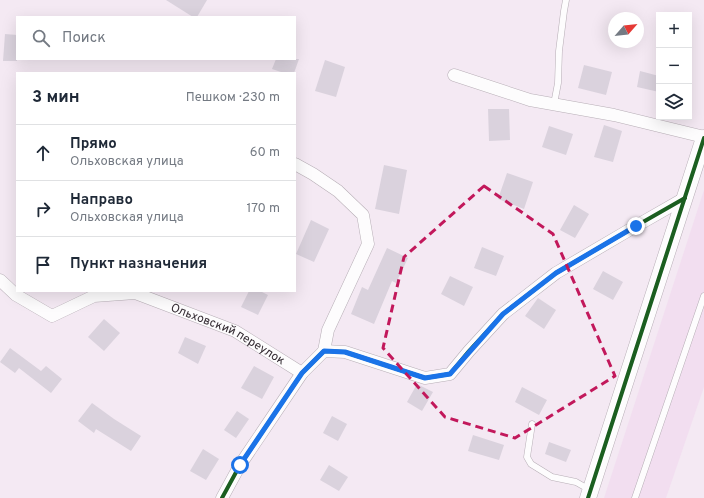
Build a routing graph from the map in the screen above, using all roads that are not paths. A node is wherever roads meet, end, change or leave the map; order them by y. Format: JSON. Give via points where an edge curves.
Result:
{"nodes":[{"id":1,"x":566,"y":0,"type":"edge"},
{"id":2,"x":454,"y":75,"type":"dead end"},
{"id":3,"x":554,"y":104,"type":"junction"},
{"id":4,"x":704,"y":138,"type":"edge"},
{"id":5,"x":296,"y":165,"type":"edge"},
{"id":6,"x":685,"y":198,"type":"junction"},
{"id":7,"x":0,"y":280,"type":"edge"},
{"id":8,"x":135,"y":292,"type":"edge"},
{"id":9,"x":704,"y":296,"type":"edge"},
{"id":10,"x":324,"y":351,"type":"junction"},
{"id":11,"x":302,"y":373,"type":"junction"},
{"id":12,"x":532,"y":424,"type":"dead end"},
{"id":13,"x":589,"y":494,"type":"edge"},
{"id":14,"x":222,"y":498,"type":"edge"},
{"id":15,"x":636,"y":498,"type":"edge"}],
"edges":[{"from":1,"to":3,"type":"lane"},
{"from":2,"to":3,"type":"street","via":[[530,100]]},
{"from":3,"to":4,"type":"street","via":[[614,114]]},
{"from":4,"to":6,"type":"street"},
{"from":5,"to":10,"type":"street","via":[[338,191],[363,215],[368,244],[328,330]]},
{"from":6,"to":10,"type":"street","via":[[556,273],[503,314],[450,374],[425,378],[345,352]]},
{"from":6,"to":13,"type":"street"},
{"from":7,"to":8,"type":"street","name":"Ольховский переулок","via":[[16,295],[52,316],[94,296]]},
{"from":8,"to":11,"type":"street","name":"Ольховский переулок","via":[[235,331]]},
{"from":9,"to":15,"type":"lane"},
{"from":10,"to":11,"type":"street"},
{"from":11,"to":14,"type":"street","via":[[240,465]]},
{"from":12,"to":13,"type":"lane","via":[[527,456],[531,464],[552,477],[576,482]]}]}
